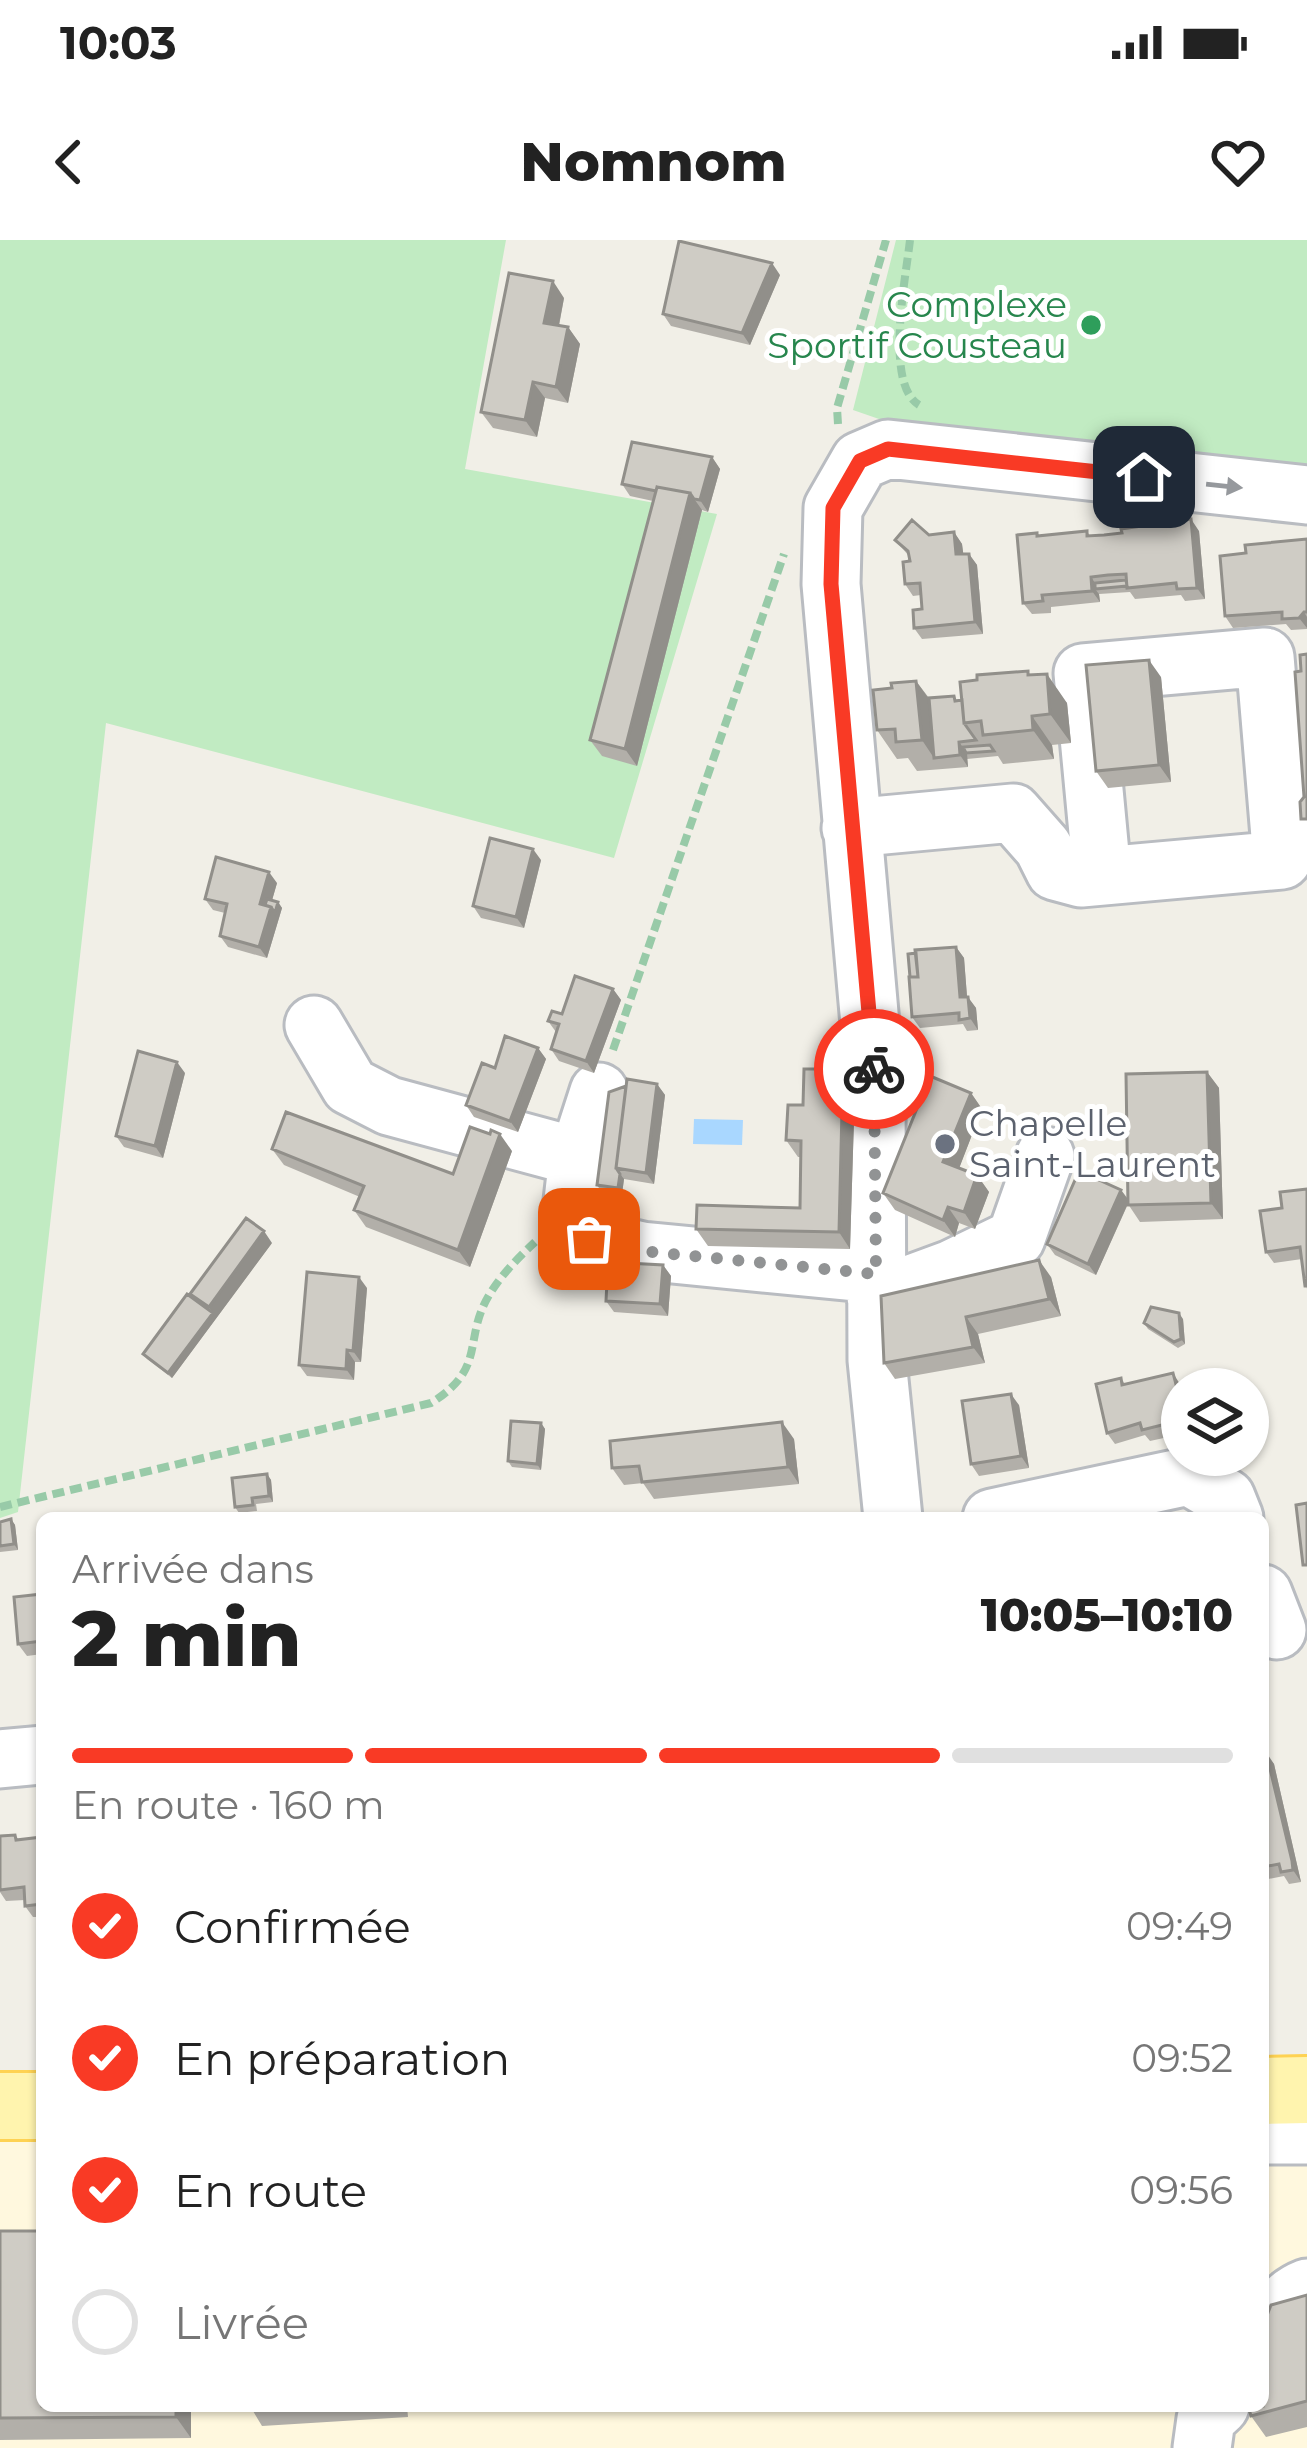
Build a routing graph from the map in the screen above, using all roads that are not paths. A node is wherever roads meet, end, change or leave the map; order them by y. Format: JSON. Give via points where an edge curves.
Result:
{"nodes":[{"id":1,"x":1307,"y":495,"type":"edge"},
{"id":2,"x":851,"y":828,"type":"junction"},
{"id":3,"x":1102,"y":875,"type":"junction"},
{"id":4,"x":314,"y":1024,"type":"dead end"},
{"id":5,"x":599,"y":1091,"type":"road end"},
{"id":6,"x":1045,"y":1156,"type":"dead end"},
{"id":7,"x":578,"y":1157,"type":"junction"},
{"id":8,"x":876,"y":1285,"type":"junction"},
{"id":9,"x":891,"y":1512,"type":"edge"},
{"id":10,"x":1020,"y":1512,"type":"edge"},
{"id":11,"x":1232,"y":1512,"type":"edge"},
{"id":12,"x":36,"y":1756,"type":"edge"},
{"id":13,"x":0,"y":1759,"type":"edge"},
{"id":14,"x":1307,"y":2090,"type":"edge"},
{"id":15,"x":1269,"y":2091,"type":"edge"},
{"id":16,"x":0,"y":2106,"type":"edge"},
{"id":17,"x":36,"y":2106,"type":"edge"},
{"id":18,"x":1307,"y":2134,"type":"edge"},
{"id":19,"x":1269,"y":2135,"type":"edge"},
{"id":20,"x":1307,"y":2288,"type":"edge"},
{"id":21,"x":1269,"y":2331,"type":"edge"},
{"id":22,"x":1214,"y":2412,"type":"edge"},
{"id":23,"x":1202,"y":2448,"type":"edge"}],
"edges":[{"from":2,"to":1,"type":"street","one_way":true,"via":[[831,584],[846,484],[888,449]]},
{"from":2,"to":3,"type":"street","via":[[1013,813],[1055,871]]},
{"from":2,"to":8,"type":"street","via":[[876,1092]]},
{"from":3,"to":3,"type":"street","via":[[1282,860],[1265,657],[1083,673]]},
{"from":4,"to":7,"type":"street","via":[[350,1086],[389,1106]]},
{"from":5,"to":7,"type":"street"},
{"from":6,"to":8,"type":"street","via":[[1016,1238],[952,1269]]},
{"from":7,"to":8,"type":"street","via":[[571,1218],[589,1239]]},
{"from":8,"to":9,"type":"street"},
{"from":10,"to":11,"type":"street","via":[[1189,1476],[1226,1498]]},
{"from":12,"to":13,"type":"street"},
{"from":14,"to":15,"type":"main road"},
{"from":16,"to":17,"type":"main road"},
{"from":18,"to":19,"type":"street"},
{"from":20,"to":21,"type":"street","via":[[1278,2308]]},
{"from":22,"to":23,"type":"street"}]}
